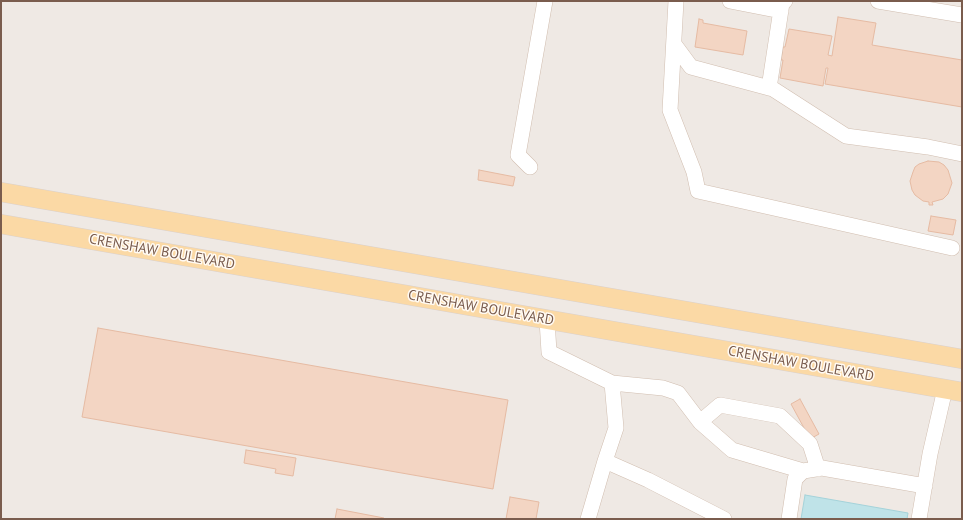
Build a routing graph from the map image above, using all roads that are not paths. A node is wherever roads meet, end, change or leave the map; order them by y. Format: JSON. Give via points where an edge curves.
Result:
{"nodes":[{"id":1,"x":545,"y":1,"type":"edge"},
{"id":2,"x":676,"y":1,"type":"edge"},
{"id":3,"x":730,"y":1,"type":"edge"},
{"id":4,"x":878,"y":1,"type":"edge"},
{"id":5,"x":783,"y":6,"type":"edge"},
{"id":6,"x":962,"y":15,"type":"edge"},
{"id":7,"x":674,"y":44,"type":"junction"},
{"id":8,"x":769,"y":88,"type":"junction"},
{"id":9,"x":962,"y":154,"type":"edge"},
{"id":10,"x":530,"y":167,"type":"dead end"},
{"id":11,"x":1,"y":192,"type":"edge"},
{"id":12,"x":1,"y":224,"type":"edge"},
{"id":13,"x":952,"y":248,"type":"dead end"},
{"id":14,"x":547,"y":320,"type":"junction"},
{"id":15,"x":962,"y":359,"type":"edge"},
{"id":16,"x":612,"y":383,"type":"junction"},
{"id":17,"x":954,"y":391,"type":"edge"},
{"id":18,"x":700,"y":422,"type":"junction"},
{"id":19,"x":605,"y":461,"type":"junction"},
{"id":20,"x":810,"y":470,"type":"junction"},
{"id":21,"x":925,"y":486,"type":"junction"},
{"id":22,"x":588,"y":519,"type":"edge"},
{"id":23,"x":724,"y":519,"type":"edge"},
{"id":24,"x":789,"y":519,"type":"edge"},
{"id":25,"x":919,"y":519,"type":"edge"}],
"edges":[{"from":1,"to":10,"type":"lane","via":[[518,155]]},
{"from":2,"to":7,"type":"lane"},
{"from":3,"to":5,"type":"lane"},
{"from":4,"to":6,"type":"lane"},
{"from":5,"to":8,"type":"lane"},
{"from":7,"to":8,"type":"lane","via":[[691,67]]},
{"from":7,"to":13,"type":"lane","via":[[670,110],[694,172],[698,191]]},
{"from":8,"to":9,"type":"lane","via":[[846,136]]},
{"from":11,"to":15,"type":"main road"},
{"from":12,"to":14,"type":"main road","name":"CRENSHAW BOULEVARD"},
{"from":14,"to":16,"type":"lane","via":[[549,352]]},
{"from":14,"to":17,"type":"main road","name":"CRENSHAW BOULEVARD"},
{"from":16,"to":18,"type":"lane","via":[[678,392]]},
{"from":16,"to":19,"type":"lane","via":[[616,428]]},
{"from":17,"to":21,"type":"lane","via":[[930,454]]},
{"from":18,"to":20,"type":"lane","via":[[732,450]]},
{"from":18,"to":20,"type":"lane","via":[[720,405],[780,416],[810,444]]},
{"from":19,"to":22,"type":"lane"},
{"from":19,"to":23,"type":"lane"},
{"from":20,"to":21,"type":"lane","via":[[822,468]]},
{"from":20,"to":24,"type":"lane","via":[[795,478]]},
{"from":21,"to":25,"type":"lane"}]}
